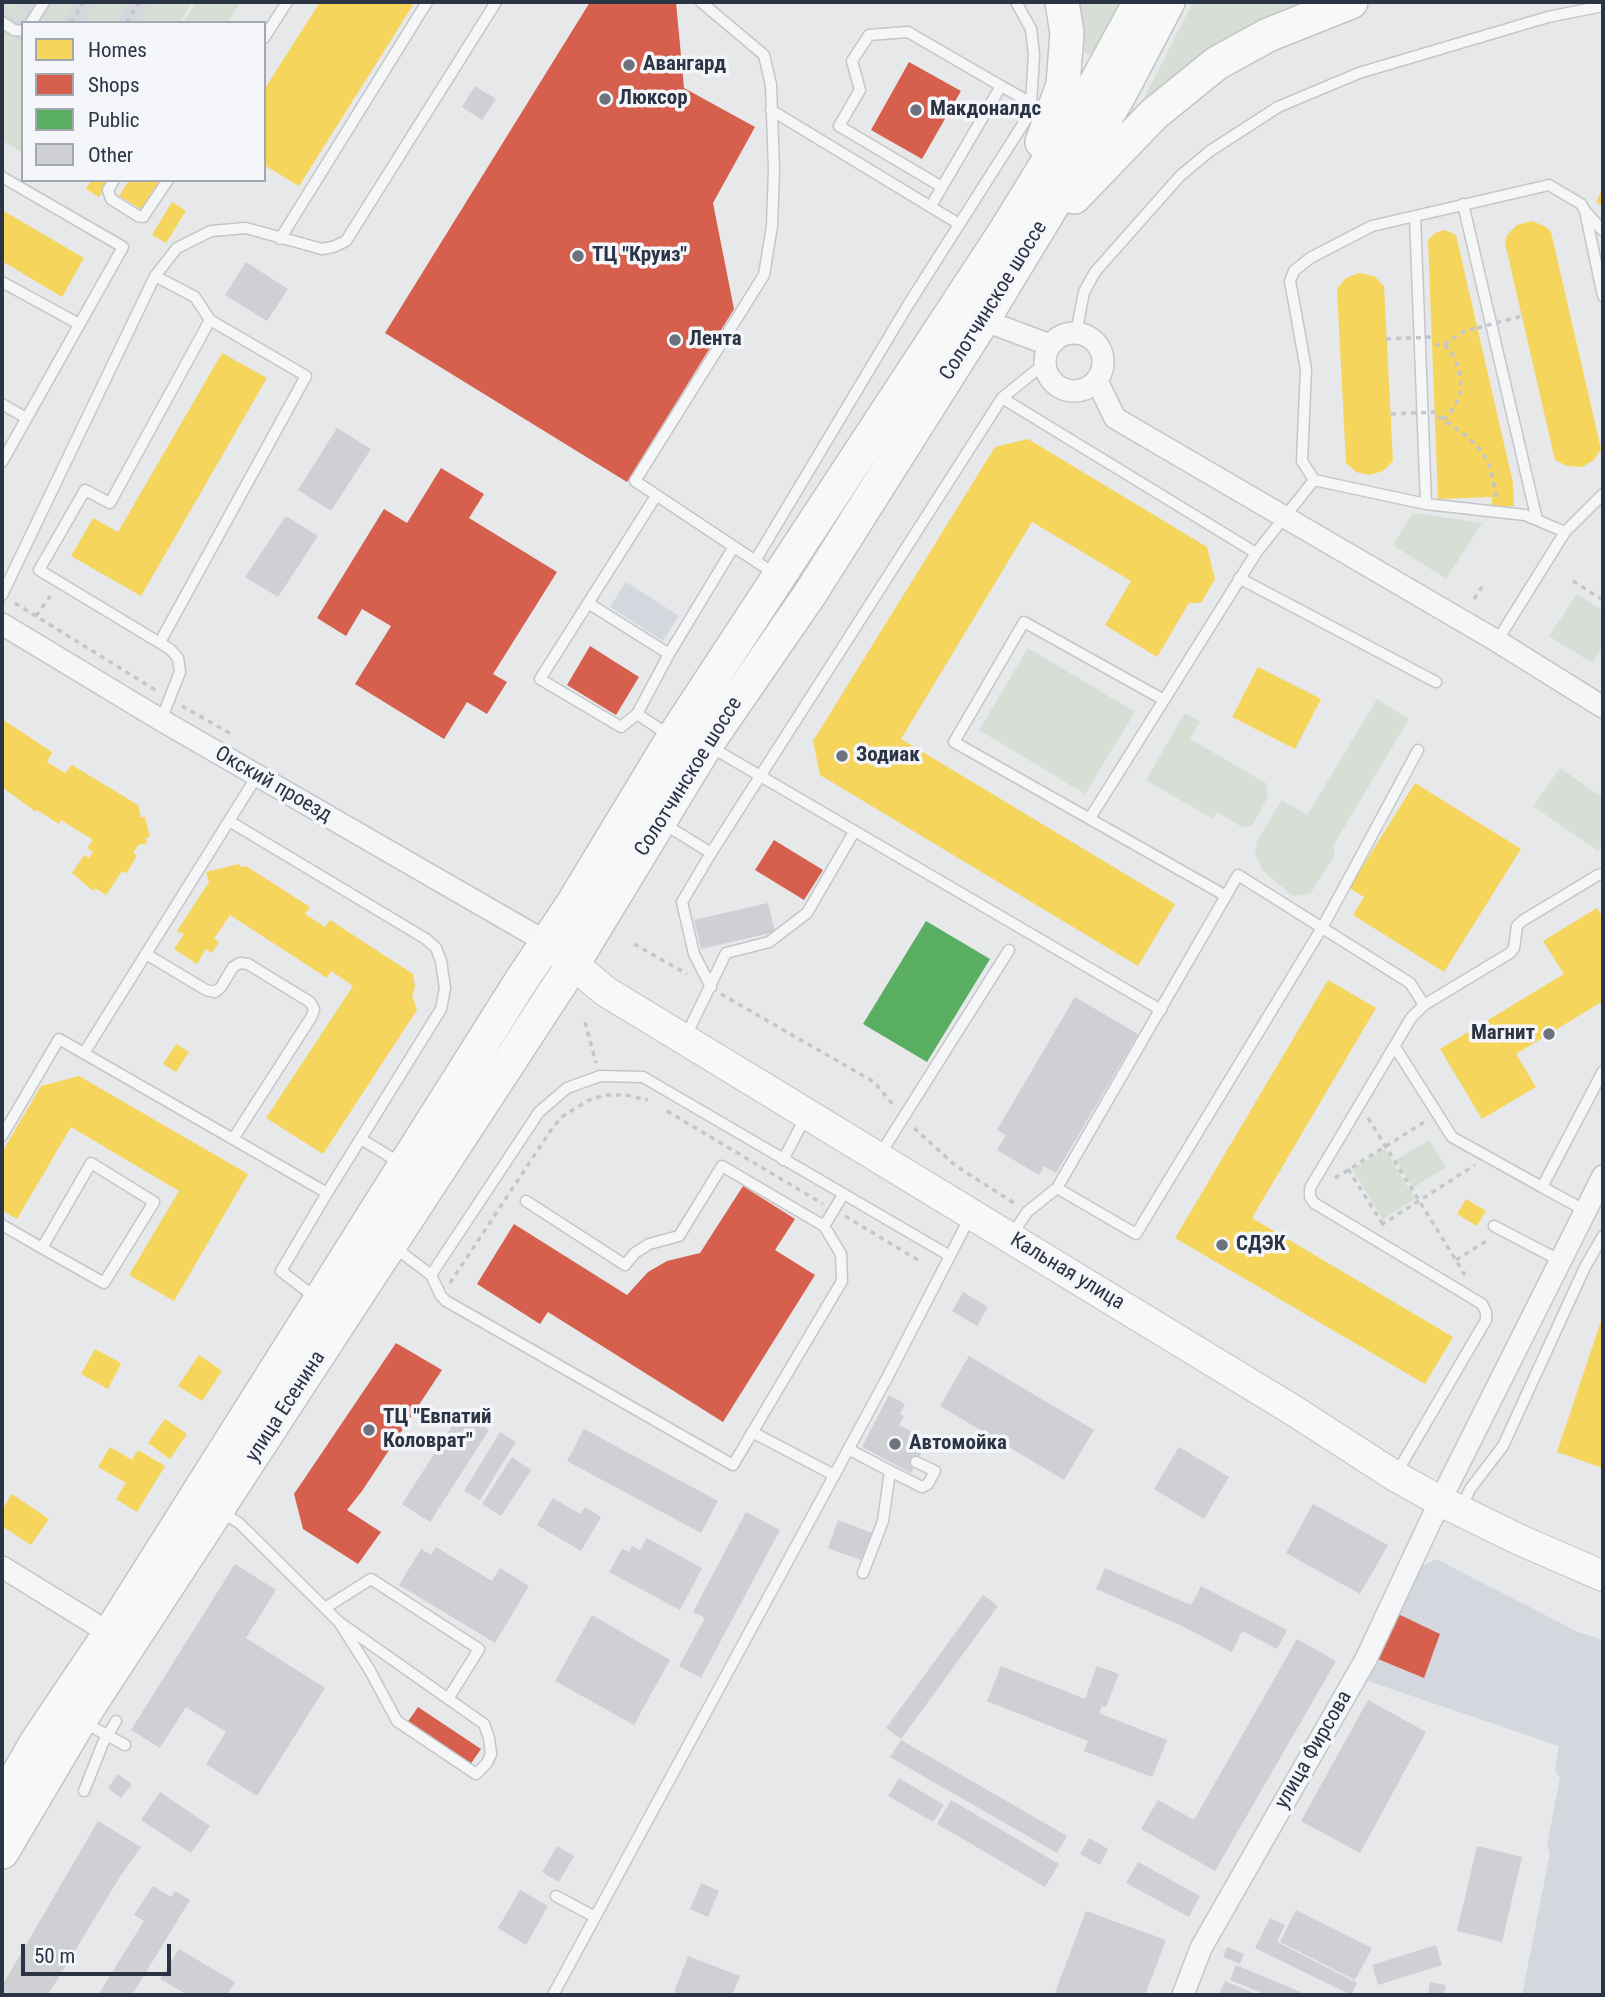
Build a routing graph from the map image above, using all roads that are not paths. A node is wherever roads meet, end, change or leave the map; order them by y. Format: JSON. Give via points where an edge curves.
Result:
{"nodes":[{"id":1,"x":44,"y":2,"type":"edge"},
{"id":2,"x":287,"y":2,"type":"edge"},
{"id":3,"x":427,"y":2,"type":"edge"},
{"id":4,"x":496,"y":2,"type":"edge"},
{"id":5,"x":701,"y":2,"type":"edge"},
{"id":6,"x":1016,"y":2,"type":"edge"},
{"id":7,"x":1062,"y":2,"type":"edge"},
{"id":8,"x":1140,"y":2,"type":"edge"},
{"id":9,"x":1168,"y":2,"type":"edge"},
{"id":10,"x":1351,"y":2,"type":"edge"},
{"id":11,"x":1603,"y":5,"type":"edge"},
{"id":12,"x":32,"y":21,"type":"edge"},
{"id":13,"x":2,"y":23,"type":"edge"},
{"id":14,"x":21,"y":31,"type":"edge"},
{"id":15,"x":266,"y":35,"type":"edge"},
{"id":16,"x":1001,"y":86,"type":"junction"},
{"id":17,"x":1031,"y":103,"type":"junction"},
{"id":18,"x":771,"y":110,"type":"junction"},
{"id":19,"x":2,"y":177,"type":"edge"},
{"id":20,"x":113,"y":182,"type":"edge"},
{"id":21,"x":167,"y":182,"type":"edge"},
{"id":22,"x":942,"y":187,"type":"junction"},
{"id":23,"x":1463,"y":204,"type":"junction"},
{"id":24,"x":930,"y":206,"type":"junction"},
{"id":25,"x":1585,"y":211,"type":"junction"},
{"id":26,"x":1415,"y":216,"type":"junction"},
{"id":27,"x":960,"y":224,"type":"junction"},
{"id":28,"x":1603,"y":231,"type":"edge"},
{"id":29,"x":1019,"y":236,"type":"junction"},
{"id":30,"x":280,"y":239,"type":"junction"},
{"id":31,"x":155,"y":276,"type":"junction"},
{"id":32,"x":2,"y":282,"type":"edge"},
{"id":33,"x":1603,"y":296,"type":"edge"},
{"id":34,"x":210,"y":320,"type":"junction"},
{"id":35,"x":983,"y":320,"type":"junction"},
{"id":36,"x":79,"y":324,"type":"junction"},
{"id":37,"x":1076,"y":333,"type":"junction"},
{"id":38,"x":1047,"y":354,"type":"junction"},
{"id":39,"x":1097,"y":382,"type":"junction"},
{"id":40,"x":1002,"y":398,"type":"junction"},
{"id":41,"x":2,"y":404,"type":"edge"},
{"id":42,"x":26,"y":418,"type":"junction"},
{"id":43,"x":2,"y":462,"type":"edge"},
{"id":44,"x":1314,"y":480,"type":"junction"},
{"id":45,"x":1603,"y":494,"type":"edge"},
{"id":46,"x":656,"y":496,"type":"junction"},
{"id":47,"x":1426,"y":503,"type":"junction"},
{"id":48,"x":1284,"y":517,"type":"junction"},
{"id":49,"x":1537,"y":520,"type":"junction"},
{"id":50,"x":1565,"y":532,"type":"junction"},
{"id":51,"x":733,"y":548,"type":"junction"},
{"id":52,"x":1256,"y":554,"type":"junction"},
{"id":53,"x":766,"y":568,"type":"junction"},
{"id":54,"x":1239,"y":578,"type":"junction"},
{"id":55,"x":810,"y":594,"type":"junction"},
{"id":56,"x":2,"y":596,"type":"edge"},
{"id":57,"x":588,"y":603,"type":"junction"},
{"id":58,"x":2,"y":624,"type":"edge"},
{"id":59,"x":1497,"y":641,"type":"junction"},
{"id":60,"x":160,"y":642,"type":"junction"},
{"id":61,"x":669,"y":654,"type":"junction"},
{"id":62,"x":1436,"y":682,"type":"dead end"},
{"id":63,"x":1164,"y":700,"type":"junction"},
{"id":64,"x":1602,"y":704,"type":"edge"},
{"id":65,"x":637,"y":714,"type":"junction"},
{"id":66,"x":161,"y":720,"type":"junction"},
{"id":67,"x":673,"y":738,"type":"junction"},
{"id":68,"x":706,"y":745,"type":"junction"},
{"id":69,"x":1418,"y":750,"type":"dead end"},
{"id":70,"x":257,"y":776,"type":"junction"},
{"id":71,"x":759,"y":778,"type":"junction"},
{"id":72,"x":1090,"y":818,"type":"junction"},
{"id":73,"x":229,"y":821,"type":"junction"},
{"id":74,"x":660,"y":821,"type":"junction"},
{"id":75,"x":854,"y":832,"type":"junction"},
{"id":76,"x":711,"y":853,"type":"junction"},
{"id":77,"x":1603,"y":874,"type":"edge"},
{"id":78,"x":1226,"y":896,"type":"junction"},
{"id":79,"x":1323,"y":926,"type":"junction"},
{"id":80,"x":546,"y":942,"type":"junction"},
{"id":81,"x":1009,"y":950,"type":"dead end"},
{"id":82,"x":146,"y":954,"type":"junction"},
{"id":83,"x":573,"y":964,"type":"junction"},
{"id":84,"x":710,"y":988,"type":"junction"},
{"id":85,"x":1424,"y":1005,"type":"junction"},
{"id":86,"x":1161,"y":1010,"type":"junction"},
{"id":87,"x":684,"y":1038,"type":"junction"},
{"id":88,"x":1395,"y":1048,"type":"junction"},
{"id":89,"x":84,"y":1053,"type":"junction"},
{"id":90,"x":1603,"y":1071,"type":"edge"},
{"id":91,"x":807,"y":1114,"type":"junction"},
{"id":92,"x":2,"y":1136,"type":"edge"},
{"id":93,"x":233,"y":1139,"type":"junction"},
{"id":94,"x":361,"y":1139,"type":"junction"},
{"id":95,"x":879,"y":1156,"type":"junction"},
{"id":96,"x":783,"y":1160,"type":"junction"},
{"id":97,"x":405,"y":1165,"type":"junction"},
{"id":98,"x":1603,"y":1176,"type":"edge"},
{"id":99,"x":1542,"y":1187,"type":"junction"},
{"id":100,"x":1057,"y":1188,"type":"junction"},
{"id":101,"x":327,"y":1194,"type":"junction"},
{"id":102,"x":843,"y":1195,"type":"junction"},
{"id":103,"x":526,"y":1201,"type":"dead end"},
{"id":104,"x":1586,"y":1211,"type":"junction"},
{"id":105,"x":971,"y":1214,"type":"junction"},
{"id":106,"x":2,"y":1225,"type":"edge"},
{"id":107,"x":824,"y":1226,"type":"junction"},
{"id":108,"x":1499,"y":1228,"type":"road end"},
{"id":109,"x":1603,"y":1236,"type":"edge"},
{"id":110,"x":1011,"y":1238,"type":"junction"},
{"id":111,"x":391,"y":1245,"type":"junction"},
{"id":112,"x":42,"y":1248,"type":"junction"},
{"id":113,"x":950,"y":1255,"type":"junction"},
{"id":114,"x":1561,"y":1261,"type":"junction"},
{"id":115,"x":431,"y":1275,"type":"junction"},
{"id":116,"x":319,"y":1301,"type":"junction"},
{"id":117,"x":752,"y":1432,"type":"junction"},
{"id":118,"x":848,"y":1450,"type":"junction"},
{"id":119,"x":916,"y":1462,"type":"dead end"},
{"id":120,"x":890,"y":1471,"type":"junction"},
{"id":121,"x":834,"y":1475,"type":"junction"},
{"id":122,"x":1395,"y":1476,"type":"junction"},
{"id":123,"x":1450,"y":1506,"type":"junction"},
{"id":124,"x":219,"y":1510,"type":"junction"},
{"id":125,"x":2,"y":1567,"type":"edge"},
{"id":126,"x":863,"y":1573,"type":"dead end"},
{"id":127,"x":1603,"y":1576,"type":"edge"},
{"id":128,"x":325,"y":1608,"type":"junction"},
{"id":129,"x":339,"y":1622,"type":"junction"},
{"id":130,"x":120,"y":1640,"type":"junction"},
{"id":131,"x":448,"y":1699,"type":"junction"},
{"id":132,"x":116,"y":1721,"type":"dead end"},
{"id":133,"x":94,"y":1728,"type":"junction"},
{"id":134,"x":125,"y":1745,"type":"dead end"},
{"id":135,"x":84,"y":1791,"type":"dead end"},
{"id":136,"x":2,"y":1803,"type":"edge"},
{"id":137,"x":2,"y":1852,"type":"edge"},
{"id":138,"x":556,"y":1896,"type":"dead end"},
{"id":139,"x":595,"y":1917,"type":"junction"},
{"id":140,"x":553,"y":1995,"type":"edge"},
{"id":141,"x":1183,"y":1995,"type":"edge"}],
"edges":[{"from":1,"to":12,"type":"lane"},
{"from":2,"to":15,"type":"lane"},
{"from":3,"to":30,"type":"lane"},
{"from":4,"to":30,"type":"lane","via":[[346,241],[322,249]]},
{"from":5,"to":18,"type":"lane","via":[[764,55]]},
{"from":6,"to":17,"type":"lane","via":[[1031,29]]},
{"from":7,"to":29,"type":"main road","via":[[1068,33],[1063,85]]},
{"from":8,"to":29,"type":"main road","name":"Солотчинское шоссе"},
{"from":9,"to":29,"type":"main road","name":"Солотчинское шоссе","via":[[1117,99]]},
{"from":10,"to":29,"type":"main road","via":[[1268,34],[1217,63]]},
{"from":11,"to":37,"type":"lane","via":[[1359,72],[1278,107],[1180,176],[1095,272],[1084,292]]},
{"from":13,"to":14,"type":"lane"},
{"from":16,"to":17,"type":"lane"},
{"from":16,"to":22,"type":"lane"},
{"from":16,"to":22,"type":"lane","via":[[908,32],[869,35],[852,61],[860,90],[839,126]]},
{"from":17,"to":27,"type":"lane","via":[[1025,121]]},
{"from":18,"to":24,"type":"lane"},
{"from":18,"to":46,"type":"lane","via":[[774,184],[764,275],[635,481]]},
{"from":19,"to":36,"type":"lane","via":[[123,247]]},
{"from":20,"to":21,"type":"lane","via":[[108,190],[111,199],[143,217]]},
{"from":22,"to":24,"type":"lane"},
{"from":23,"to":25,"type":"lane","via":[[1549,185],[1576,199]]},
{"from":23,"to":26,"type":"lane"},
{"from":23,"to":49,"type":"lane"},
{"from":24,"to":27,"type":"lane"},
{"from":25,"to":28,"type":"lane"},
{"from":25,"to":33,"type":"lane"},
{"from":26,"to":44,"type":"lane","via":[[1372,226],[1310,258],[1291,276],[1306,369],[1302,461]]},
{"from":26,"to":47,"type":"lane"},
{"from":27,"to":53,"type":"lane","via":[[908,305]]},
{"from":29,"to":35,"type":"main road","name":"Солотчинское шоссе"},
{"from":29,"to":53,"type":"main road","name":"Солотчинское шоссе"},
{"from":30,"to":31,"type":"lane","via":[[246,228],[211,231],[177,248]]},
{"from":31,"to":34,"type":"lane","via":[[195,297]]},
{"from":31,"to":56,"type":"lane"},
{"from":32,"to":36,"type":"lane"},
{"from":34,"to":60,"type":"lane","via":[[306,376]]},
{"from":34,"to":60,"type":"lane","via":[[110,503],[85,490],[39,570]]},
{"from":35,"to":38,"type":"street"},
{"from":35,"to":55,"type":"main road","name":"Солотчинское шоссе"},
{"from":36,"to":42,"type":"lane"},
{"from":37,"to":38,"type":"street","via":[[1058,338]]},
{"from":37,"to":39,"type":"street","via":[[1093,340],[1102,355]]},
{"from":38,"to":39,"type":"street","via":[[1052,383],[1060,389],[1080,391]]},
{"from":38,"to":40,"type":"lane"},
{"from":39,"to":48,"type":"street","via":[[1115,418]]},
{"from":40,"to":52,"type":"lane"},
{"from":40,"to":71,"type":"lane"},
{"from":41,"to":42,"type":"lane"},
{"from":42,"to":43,"type":"lane"},
{"from":44,"to":47,"type":"lane"},
{"from":44,"to":48,"type":"lane"},
{"from":45,"to":50,"type":"lane"},
{"from":46,"to":51,"type":"lane"},
{"from":46,"to":57,"type":"lane"},
{"from":47,"to":49,"type":"lane"},
{"from":48,"to":52,"type":"lane"},
{"from":48,"to":59,"type":"street"},
{"from":49,"to":50,"type":"lane"},
{"from":50,"to":59,"type":"lane"},
{"from":51,"to":53,"type":"lane"},
{"from":51,"to":61,"type":"lane"},
{"from":52,"to":54,"type":"lane"},
{"from":53,"to":55,"type":"street"},
{"from":53,"to":67,"type":"main road","name":"Солотчинское шоссе"},
{"from":54,"to":62,"type":"lane"},
{"from":54,"to":63,"type":"lane"},
{"from":55,"to":68,"type":"main road","name":"Солотчинское шоссе"},
{"from":57,"to":61,"type":"lane"},
{"from":57,"to":65,"type":"lane","via":[[540,679],[621,727]]},
{"from":58,"to":66,"type":"street","name":"Окский проезд"},
{"from":59,"to":64,"type":"street"},
{"from":60,"to":66,"type":"lane","via":[[178,658],[180,672]]},
{"from":61,"to":65,"type":"lane"},
{"from":63,"to":72,"type":"lane"},
{"from":63,"to":72,"type":"lane","via":[[1024,622],[954,742]]},
{"from":65,"to":67,"type":"lane"},
{"from":66,"to":70,"type":"street","name":"Окский проезд"},
{"from":67,"to":80,"type":"main road","name":"Солотчинское шоссе"},
{"from":68,"to":71,"type":"lane"},
{"from":68,"to":74,"type":"main road","name":"Солотчинское шоссе"},
{"from":69,"to":79,"type":"lane"},
{"from":70,"to":73,"type":"lane"},
{"from":70,"to":80,"type":"street","name":"Окский проезд"},
{"from":71,"to":75,"type":"lane"},
{"from":71,"to":76,"type":"lane"},
{"from":72,"to":78,"type":"lane"},
{"from":73,"to":82,"type":"lane"},
{"from":73,"to":94,"type":"lane","via":[[436,948],[445,988],[441,1009]]},
{"from":74,"to":76,"type":"lane"},
{"from":74,"to":83,"type":"main road","name":"Солотчинское шоссе"},
{"from":75,"to":84,"type":"lane","via":[[807,913],[769,942],[726,953]]},
{"from":75,"to":86,"type":"lane"},
{"from":76,"to":84,"type":"lane","via":[[682,902],[694,954]]},
{"from":77,"to":85,"type":"lane","via":[[1522,921],[1510,953]]},
{"from":78,"to":79,"type":"lane","via":[[1238,874]]},
{"from":78,"to":86,"type":"lane"},
{"from":79,"to":85,"type":"lane","via":[[1410,983]]},
{"from":79,"to":100,"type":"lane","via":[[1136,1234]]},
{"from":80,"to":83,"type":"street","name":"Кальная улица"},
{"from":80,"to":97,"type":"main road","name":"улица Есенина"},
{"from":81,"to":95,"type":"lane"},
{"from":82,"to":89,"type":"lane"},
{"from":82,"to":93,"type":"lane","via":[[215,992],[233,967],[248,964],[310,1002],[314,1009]]},
{"from":83,"to":87,"type":"street","name":"Кальная улица","via":[[605,991]]},
{"from":83,"to":111,"type":"main road","name":"улица Есенина"},
{"from":84,"to":87,"type":"lane"},
{"from":85,"to":88,"type":"lane","via":[[1411,1018]]},
{"from":86,"to":100,"type":"lane"},
{"from":87,"to":91,"type":"street","name":"Кальная улица"},
{"from":88,"to":99,"type":"lane","via":[[1452,1137]]},
{"from":88,"to":122,"type":"lane","via":[[1310,1188],[1310,1197],[1482,1304],[1486,1312],[1486,1320]]},
{"from":89,"to":92,"type":"lane","via":[[59,1039]]},
{"from":89,"to":93,"type":"lane"},
{"from":90,"to":99,"type":"lane"},
{"from":91,"to":95,"type":"street","name":"Кальная улица"},
{"from":91,"to":96,"type":"lane"},
{"from":93,"to":101,"type":"lane"},
{"from":94,"to":97,"type":"lane"},
{"from":94,"to":101,"type":"lane"},
{"from":95,"to":105,"type":"street","name":"Кальная улица"},
{"from":96,"to":102,"type":"lane"},
{"from":96,"to":115,"type":"lane","via":[[643,1077],[600,1076],[567,1088],[539,1112]]},
{"from":97,"to":116,"type":"main road","name":"улица Есенина"},
{"from":98,"to":104,"type":"street","name":"улица Фирсова"},
{"from":99,"to":104,"type":"lane"},
{"from":100,"to":110,"type":"lane","via":[[1027,1212]]},
{"from":101,"to":116,"type":"lane","via":[[281,1271]]},
{"from":102,"to":107,"type":"lane"},
{"from":102,"to":113,"type":"lane"},
{"from":103,"to":107,"type":"lane","via":[[625,1265],[649,1244],[679,1236],[722,1166]]},
{"from":104,"to":114,"type":"street","name":"улица Фирсова"},
{"from":105,"to":110,"type":"street","name":"Кальная улица"},
{"from":105,"to":113,"type":"lane"},
{"from":106,"to":112,"type":"lane"},
{"from":107,"to":117,"type":"lane","via":[[841,1254],[842,1281]]},
{"from":108,"to":114,"type":"lane"},
{"from":109,"to":123,"type":"lane","via":[[1503,1446],[1470,1489]]},
{"from":110,"to":122,"type":"street","name":"Кальная улица"},
{"from":111,"to":115,"type":"lane"},
{"from":111,"to":124,"type":"main road","name":"улица Есенина"},
{"from":112,"to":112,"type":"lane","via":[[91,1163],[154,1202],[104,1283]]},
{"from":113,"to":118,"type":"lane","via":[[862,1435]]},
{"from":114,"to":123,"type":"street","name":"улица Фирсова"},
{"from":115,"to":117,"type":"lane","via":[[446,1301],[733,1465]]},
{"from":116,"to":130,"type":"main road","name":"улица Есенина"},
{"from":117,"to":121,"type":"lane"},
{"from":118,"to":120,"type":"lane"},
{"from":118,"to":121,"type":"lane"},
{"from":119,"to":120,"type":"lane","via":[[934,1471],[922,1487]]},
{"from":120,"to":126,"type":"lane","via":[[883,1521]]},
{"from":121,"to":139,"type":"lane"},
{"from":122,"to":123,"type":"street","name":"Кальная улица"},
{"from":123,"to":127,"type":"street","name":"Кальная улица"},
{"from":123,"to":141,"type":"street","name":"улица Фирсова","via":[[1201,1948]]},
{"from":124,"to":128,"type":"lane","via":[[239,1523]]},
{"from":124,"to":130,"type":"main road","name":"улица Есенина"},
{"from":125,"to":130,"type":"street"},
{"from":128,"to":129,"type":"lane"},
{"from":128,"to":131,"type":"lane","via":[[371,1579],[479,1649]]},
{"from":129,"to":131,"type":"lane"},
{"from":129,"to":131,"type":"lane","via":[[397,1721],[476,1774],[491,1754],[484,1724]]},
{"from":130,"to":133,"type":"main road","name":"улица Есенина"},
{"from":130,"to":136,"type":"main road","name":"улица Есенина","via":[[36,1743]]},
{"from":132,"to":133,"type":"lane"},
{"from":133,"to":134,"type":"lane"},
{"from":133,"to":135,"type":"lane"},
{"from":133,"to":137,"type":"main road","name":"улица Есенина"},
{"from":138,"to":139,"type":"lane"},
{"from":139,"to":140,"type":"lane"}]}
